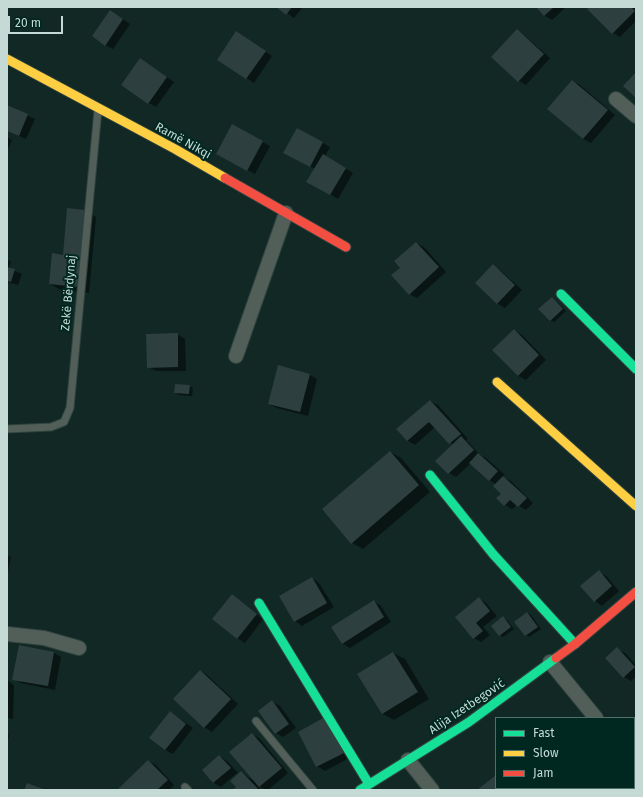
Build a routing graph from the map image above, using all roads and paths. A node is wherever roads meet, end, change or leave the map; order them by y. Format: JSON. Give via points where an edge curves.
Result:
{"nodes":[{"id":1,"x":7,"y":58,"type":"edge"},
{"id":2,"x":616,"y":99,"type":"dead end"},
{"id":3,"x":98,"y":108,"type":"junction"},
{"id":4,"x":636,"y":116,"type":"edge"},
{"id":5,"x":286,"y":213,"type":"junction"},
{"id":6,"x":346,"y":247,"type":"dead end"},
{"id":7,"x":561,"y":294,"type":"dead end"},
{"id":8,"x":236,"y":356,"type":"dead end"},
{"id":9,"x":636,"y":369,"type":"edge"},
{"id":10,"x":497,"y":382,"type":"dead end"},
{"id":11,"x":7,"y":429,"type":"edge"},
{"id":12,"x":430,"y":475,"type":"dead end"},
{"id":13,"x":636,"y":506,"type":"edge"},
{"id":14,"x":636,"y":592,"type":"edge"},
{"id":15,"x":258,"y":603,"type":"dead end"},
{"id":16,"x":7,"y":634,"type":"edge"},
{"id":17,"x":575,"y":644,"type":"junction"},
{"id":18,"x":79,"y":648,"type":"dead end"},
{"id":19,"x":550,"y":662,"type":"junction"},
{"id":20,"x":595,"y":717,"type":"edge"},
{"id":21,"x":256,"y":720,"type":"dead end"},
{"id":22,"x":408,"y":760,"type":"junction"},
{"id":23,"x":369,"y":784,"type":"junction"},
{"id":24,"x":313,"y":790,"type":"edge"},
{"id":25,"x":360,"y":790,"type":"edge"},
{"id":26,"x":432,"y":790,"type":"edge"}],
"edges":[{"from":1,"to":3,"type":"street","name":"Ramë Nikqi"},
{"from":2,"to":4,"type":"street"},
{"from":3,"to":5,"type":"street","name":"Ramë Nikqi"},
{"from":3,"to":11,"type":"lane","name":"Zekë Bërdynaj","via":[[70,408],[64,422],[51,427]]},
{"from":5,"to":6,"type":"street","name":"Ramë Nikqi"},
{"from":5,"to":8,"type":"street"},
{"from":7,"to":9,"type":"street"},
{"from":10,"to":13,"type":"street"},
{"from":12,"to":17,"type":"street","via":[[493,554]]},
{"from":14,"to":17,"type":"street","name":"Alija Izetbegović"},
{"from":15,"to":23,"type":"street"},
{"from":16,"to":18,"type":"street","via":[[44,638]]},
{"from":17,"to":19,"type":"street","name":"Alija Izetbegović"},
{"from":19,"to":20,"type":"street"},
{"from":19,"to":22,"type":"street","name":"Alija Izetbegović","via":[[468,722]]},
{"from":21,"to":24,"type":"lane"},
{"from":22,"to":23,"type":"street","name":"Alija Izetbegović"},
{"from":22,"to":26,"type":"street"},
{"from":23,"to":25,"type":"street","name":"Alija Izetbegović"}]}
